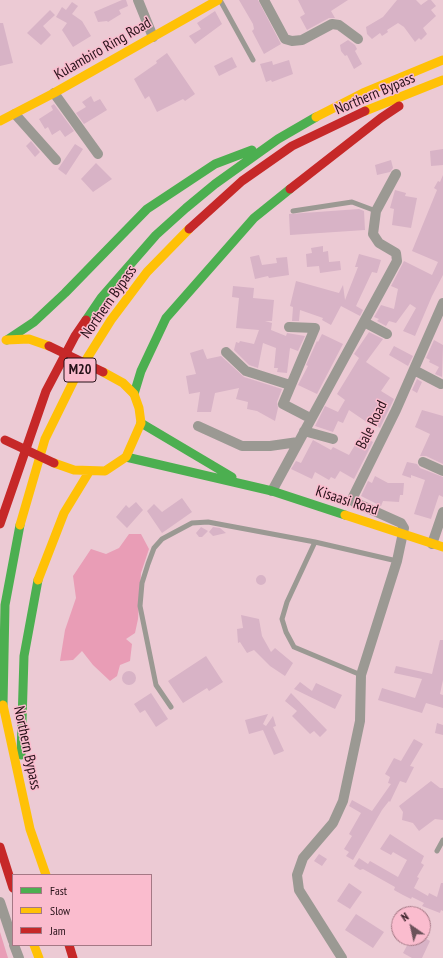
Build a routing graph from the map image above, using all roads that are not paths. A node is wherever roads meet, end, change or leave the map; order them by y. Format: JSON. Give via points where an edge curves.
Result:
{"nodes":[{"id":1,"x":138,"y":0,"type":"edge"},
{"id":2,"x":219,"y":0,"type":"edge"},
{"id":3,"x":264,"y":0,"type":"edge"},
{"id":4,"x":153,"y":37,"type":"junction"},
{"id":5,"x":358,"y":40,"type":"dead end"},
{"id":6,"x":253,"y":60,"type":"dead end"},
{"id":7,"x":443,"y":60,"type":"edge"},
{"id":8,"x":439,"y":82,"type":"edge"},
{"id":9,"x":54,"y":93,"type":"junction"},
{"id":10,"x":15,"y":114,"type":"junction"},
{"id":11,"x":0,"y":121,"type":"edge"},
{"id":12,"x":278,"y":139,"type":"junction"},
{"id":13,"x":98,"y":154,"type":"dead end"},
{"id":14,"x":56,"y":160,"type":"dead end"},
{"id":15,"x":396,"y":174,"type":"dead end"},
{"id":16,"x":293,"y":211,"type":"dead end"},
{"id":17,"x":376,"y":211,"type":"junction"},
{"id":18,"x":443,"y":303,"type":"edge"},
{"id":19,"x":364,"y":322,"type":"junction"},
{"id":20,"x":289,"y":326,"type":"dead end"},
{"id":21,"x":387,"y":334,"type":"dead end"},
{"id":22,"x":3,"y":341,"type":"edge"},
{"id":23,"x":226,"y":352,"type":"dead end"},
{"id":24,"x":414,"y":370,"type":"junction"},
{"id":25,"x":441,"y":384,"type":"dead end"},
{"id":26,"x":290,"y":385,"type":"junction"},
{"id":27,"x":134,"y":394,"type":"junction"},
{"id":28,"x":310,"y":418,"type":"junction"},
{"id":29,"x":141,"y":423,"type":"junction"},
{"id":30,"x":198,"y":426,"type":"dead end"},
{"id":31,"x":304,"y":430,"type":"junction"},
{"id":32,"x":3,"y":438,"type":"edge"},
{"id":33,"x":333,"y":439,"type":"dead end"},
{"id":34,"x":298,"y":442,"type":"junction"},
{"id":35,"x":126,"y":457,"type":"junction"},
{"id":36,"x":423,"y":462,"type":"dead end"},
{"id":37,"x":443,"y":471,"type":"edge"},
{"id":38,"x":90,"y":472,"type":"junction"},
{"id":39,"x":242,"y":483,"type":"junction"},
{"id":40,"x":272,"y":491,"type":"junction"},
{"id":41,"x":443,"y":512,"type":"edge"},
{"id":42,"x":0,"y":524,"type":"edge"},
{"id":43,"x":404,"y":534,"type":"junction"},
{"id":44,"x":315,"y":542,"type":"junction"},
{"id":45,"x":432,"y":544,"type":"junction"},
{"id":46,"x":443,"y":547,"type":"edge"},
{"id":47,"x":397,"y":561,"type":"junction"},
{"id":48,"x":361,"y":675,"type":"junction"},
{"id":49,"x":171,"y":707,"type":"dead end"},
{"id":50,"x":30,"y":829,"type":"junction"},
{"id":51,"x":443,"y":840,"type":"edge"},
{"id":52,"x":0,"y":847,"type":"edge"},
{"id":53,"x":437,"y":852,"type":"dead end"},
{"id":54,"x":46,"y":874,"type":"edge"},
{"id":55,"x":12,"y":885,"type":"edge"},
{"id":56,"x":0,"y":902,"type":"edge"},
{"id":57,"x":12,"y":938,"type":"edge"},
{"id":58,"x":14,"y":946,"type":"edge"},
{"id":59,"x":34,"y":946,"type":"edge"},
{"id":60,"x":69,"y":946,"type":"edge"},
{"id":61,"x":19,"y":958,"type":"edge"},
{"id":62,"x":39,"y":958,"type":"edge"},
{"id":63,"x":73,"y":958,"type":"edge"},
{"id":64,"x":342,"y":958,"type":"edge"}],
"edges":[{"from":1,"to":4,"type":"street"},
{"from":2,"to":4,"type":"main road","name":"Kulambiro Ring Road"},
{"from":2,"to":6,"type":"lane"},
{"from":3,"to":5,"type":"street","via":[[285,39],[302,40],[332,24],[339,25]]},
{"from":4,"to":9,"type":"main road","name":"Kulambiro Ring Road"},
{"from":7,"to":12,"type":"main road","name":"Northern Bypass","number":"M20","via":[[363,93]]},
{"from":8,"to":27,"type":"main road","via":[[381,118],[254,218],[166,318],[141,371]]},
{"from":8,"to":50,"type":"main road","name":"Northern Bypass","number":"M20","via":[[360,114],[292,146],[242,181],[194,224],[147,272],[111,320],[76,376],[45,439],[22,514],[5,604],[3,710]]},
{"from":9,"to":10,"type":"main road","name":"Kulambiro Ring Road"},
{"from":9,"to":13,"type":"street"},
{"from":10,"to":11,"type":"main road","name":"Kulambiro Ring Road"},
{"from":10,"to":14,"type":"street"},
{"from":12,"to":22,"type":"main road","via":[[215,164],[147,209],[34,322]]},
{"from":12,"to":42,"type":"main road","name":"Northern Bypass","number":"M20","via":[[186,208],[156,235],[101,298],[75,336],[46,391]]},
{"from":15,"to":17,"type":"street"},
{"from":16,"to":17,"type":"lane","via":[[352,202]]},
{"from":17,"to":19,"type":"street","via":[[372,234],[379,243],[398,256]]},
{"from":18,"to":24,"type":"street","name":"Bale Road"},
{"from":19,"to":21,"type":"street"},
{"from":19,"to":28,"type":"street"},
{"from":20,"to":26,"type":"street","via":[[315,328]]},
{"from":22,"to":27,"type":"main road","bridge":true,"via":[[29,339],[48,346],[123,383]]},
{"from":23,"to":26,"type":"street","via":[[246,371]]},
{"from":24,"to":25,"type":"street"},
{"from":24,"to":43,"type":"street","name":"Bale Road","via":[[353,497],[354,502],[401,523]]},
{"from":26,"to":28,"type":"street","via":[[283,404]]},
{"from":27,"to":29,"type":"main road"},
{"from":28,"to":31,"type":"street"},
{"from":29,"to":35,"type":"main road"},
{"from":29,"to":39,"type":"main road","name":"Kisaasi Road"},
{"from":30,"to":34,"type":"street","via":[[242,446]]},
{"from":31,"to":33,"type":"street"},
{"from":31,"to":34,"type":"street"},
{"from":32,"to":38,"type":"main road","bridge":true,"via":[[54,463]]},
{"from":34,"to":40,"type":"street"},
{"from":35,"to":38,"type":"main road","via":[[105,471]]},
{"from":35,"to":39,"type":"main road","name":"Kisaasi Road"},
{"from":36,"to":37,"type":"street"},
{"from":38,"to":50,"type":"main road","via":[[64,513],[38,581],[24,656],[20,744]]},
{"from":39,"to":40,"type":"main road","name":"Kisaasi Road"},
{"from":40,"to":43,"type":"main road","name":"Kisaasi Road"},
{"from":41,"to":45,"type":"street"},
{"from":43,"to":45,"type":"main road","name":"Kisaasi Road"},
{"from":43,"to":47,"type":"street"},
{"from":44,"to":47,"type":"lane"},
{"from":44,"to":48,"type":"lane","via":[[287,602],[282,619],[286,632],[294,647]]},
{"from":44,"to":49,"type":"lane","via":[[208,522],[192,523],[162,540],[154,548],[142,583],[140,606],[156,685]]},
{"from":45,"to":46,"type":"main road","name":"Kisaasi Road"},
{"from":47,"to":48,"type":"street"},
{"from":48,"to":64,"type":"street","via":[[360,721],[343,801],[333,823],[303,858],[297,875],[299,890]]},
{"from":50,"to":54,"type":"main road","name":"Northern Bypass","number":"M20"},
{"from":51,"to":53,"type":"lane"},
{"from":52,"to":55,"type":"main road"},
{"from":56,"to":57,"type":"street"},
{"from":58,"to":61,"type":"street"},
{"from":59,"to":62,"type":"main road"},
{"from":60,"to":63,"type":"main road"}]}
